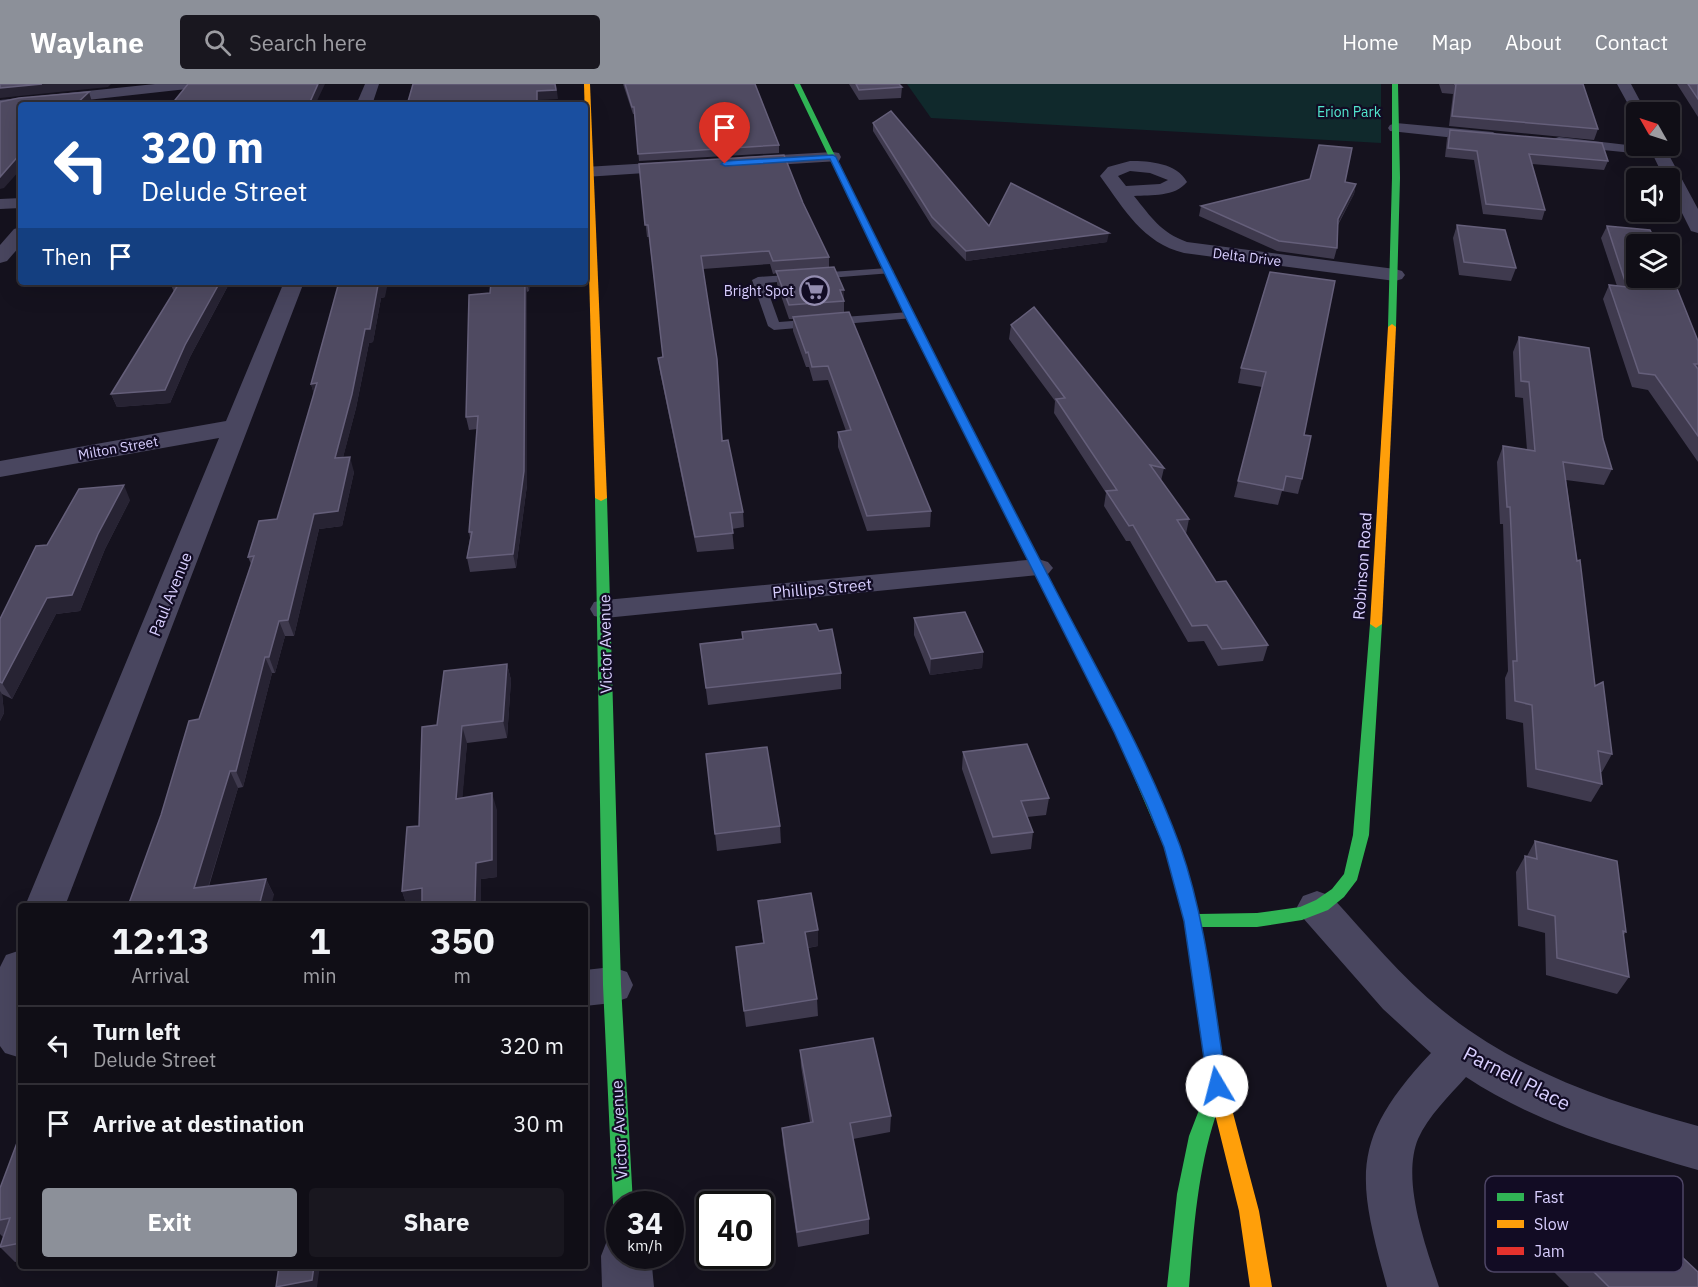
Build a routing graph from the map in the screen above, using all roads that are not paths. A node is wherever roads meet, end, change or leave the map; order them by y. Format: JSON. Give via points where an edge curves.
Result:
{"nodes":[{"id":1,"x":196,"y":84,"type":"edge"},
{"id":2,"x":372,"y":84,"type":"edge"},
{"id":3,"x":587,"y":84,"type":"edge"},
{"id":4,"x":796,"y":84,"type":"edge"},
{"id":5,"x":1395,"y":84,"type":"edge"},
{"id":6,"x":1624,"y":84,"type":"edge"},
{"id":7,"x":148,"y":89,"type":"junction"},
{"id":8,"x":28,"y":102,"type":"edge"},
{"id":9,"x":137,"y":102,"type":"edge"},
{"id":10,"x":365,"y":102,"type":"edge"},
{"id":11,"x":587,"y":102,"type":"edge"},
{"id":12,"x":1634,"y":102,"type":"edge"},
{"id":13,"x":18,"y":103,"type":"edge"},
{"id":14,"x":0,"y":105,"type":"edge"},
{"id":15,"x":1396,"y":128,"type":"junction"},
{"id":16,"x":1504,"y":138,"type":"edge"},
{"id":17,"x":1539,"y":141,"type":"edge"},
{"id":18,"x":1626,"y":146,"type":"edge"},
{"id":19,"x":1661,"y":156,"type":"edge"},
{"id":20,"x":833,"y":157,"type":"junction"},
{"id":21,"x":720,"y":164,"type":"edge"},
{"id":22,"x":696,"y":165,"type":"edge"},
{"id":23,"x":588,"y":172,"type":"edge"},
{"id":24,"x":1123,"y":192,"type":"dead end"},
{"id":25,"x":588,"y":196,"type":"edge"},
{"id":26,"x":18,"y":203,"type":"edge"},
{"id":27,"x":0,"y":204,"type":"edge"},
{"id":28,"x":1698,"y":227,"type":"edge"},
{"id":29,"x":18,"y":236,"type":"edge"},
{"id":30,"x":0,"y":256,"type":"edge"},
{"id":31,"x":888,"y":271,"type":"junction"},
{"id":32,"x":1395,"y":275,"type":"junction"},
{"id":33,"x":293,"y":285,"type":"edge"},
{"id":34,"x":909,"y":316,"type":"junction"},
{"id":35,"x":236,"y":428,"type":"junction"},
{"id":36,"x":0,"y":469,"type":"edge"},
{"id":37,"x":1038,"y":568,"type":"junction"},
{"id":38,"x":605,"y":609,"type":"junction"},
{"id":39,"x":46,"y":903,"type":"edge"},
{"id":40,"x":1317,"y":907,"type":"junction"},
{"id":41,"x":1192,"y":921,"type":"junction"},
{"id":42,"x":18,"y":976,"type":"edge"},
{"id":43,"x":599,"y":987,"type":"edge"},
{"id":44,"x":17,"y":1035,"type":"edge"},
{"id":45,"x":1461,"y":1051,"type":"junction"},
{"id":46,"x":1217,"y":1086,"type":"junction"},
{"id":47,"x":1698,"y":1148,"type":"edge"},
{"id":48,"x":622,"y":1191,"type":"edge"},
{"id":49,"x":627,"y":1269,"type":"edge"},
{"id":50,"x":628,"y":1287,"type":"edge"},
{"id":51,"x":1178,"y":1287,"type":"edge"},
{"id":52,"x":1261,"y":1287,"type":"edge"},
{"id":53,"x":1413,"y":1287,"type":"edge"}],
"edges":[{"from":1,"to":7,"type":"street"},
{"from":2,"to":10,"type":"street"},
{"from":3,"to":11,"type":"street","name":"Victor Avenue"},
{"from":4,"to":20,"type":"street"},
{"from":5,"to":15,"type":"street","name":"Robinson Road"},
{"from":6,"to":12,"type":"street"},
{"from":7,"to":8,"type":"street"},
{"from":7,"to":9,"type":"street"},
{"from":13,"to":14,"type":"street"},
{"from":15,"to":16,"type":"street"},
{"from":15,"to":32,"type":"street","name":"Robinson Road"},
{"from":17,"to":18,"type":"street"},
{"from":19,"to":28,"type":"street"},
{"from":20,"to":21,"type":"street"},
{"from":20,"to":31,"type":"street"},
{"from":22,"to":23,"type":"street"},
{"from":24,"to":32,"type":"street","name":"Delta Drive","via":[[1152,231],[1184,247]]},
{"from":25,"to":38,"type":"street","name":"Victor Avenue"},
{"from":26,"to":27,"type":"street"},
{"from":29,"to":30,"type":"street"},
{"from":31,"to":34,"type":"street"},
{"from":31,"to":34,"type":"lane","via":[[758,280],[774,326]]},
{"from":32,"to":40,"type":"street","name":"Robinson Road","via":[[1392,379],[1360,835],[1351,877],[1337,895]]},
{"from":33,"to":35,"type":"street","name":"Paul Avenue"},
{"from":34,"to":37,"type":"street"},
{"from":35,"to":36,"type":"street","name":"Milton Street"},
{"from":35,"to":39,"type":"street","name":"Paul Avenue"},
{"from":37,"to":38,"type":"street","name":"Phillips Street"},
{"from":37,"to":41,"type":"street","via":[[1155,805],[1172,847]]},
{"from":38,"to":43,"type":"street","name":"Victor Avenue"},
{"from":40,"to":41,"type":"street","name":"Robinson Road","via":[[1279,917]]},
{"from":40,"to":45,"type":"street","name":"Parnell Place","via":[[1410,1008]]},
{"from":41,"to":46,"type":"street"},
{"from":42,"to":44,"type":"street","via":[[7,1015]]},
{"from":43,"to":48,"type":"street","name":"Victor Avenue"},
{"from":45,"to":47,"type":"street","name":"Parnell Place","via":[[1508,1079],[1563,1104]]},
{"from":45,"to":53,"type":"street","via":[[1408,1114],[1390,1151],[1397,1227]]},
{"from":46,"to":51,"type":"street","via":[[1198,1136],[1187,1194]]},
{"from":46,"to":52,"type":"street","via":[[1249,1211]]},
{"from":49,"to":50,"type":"street"}]}
